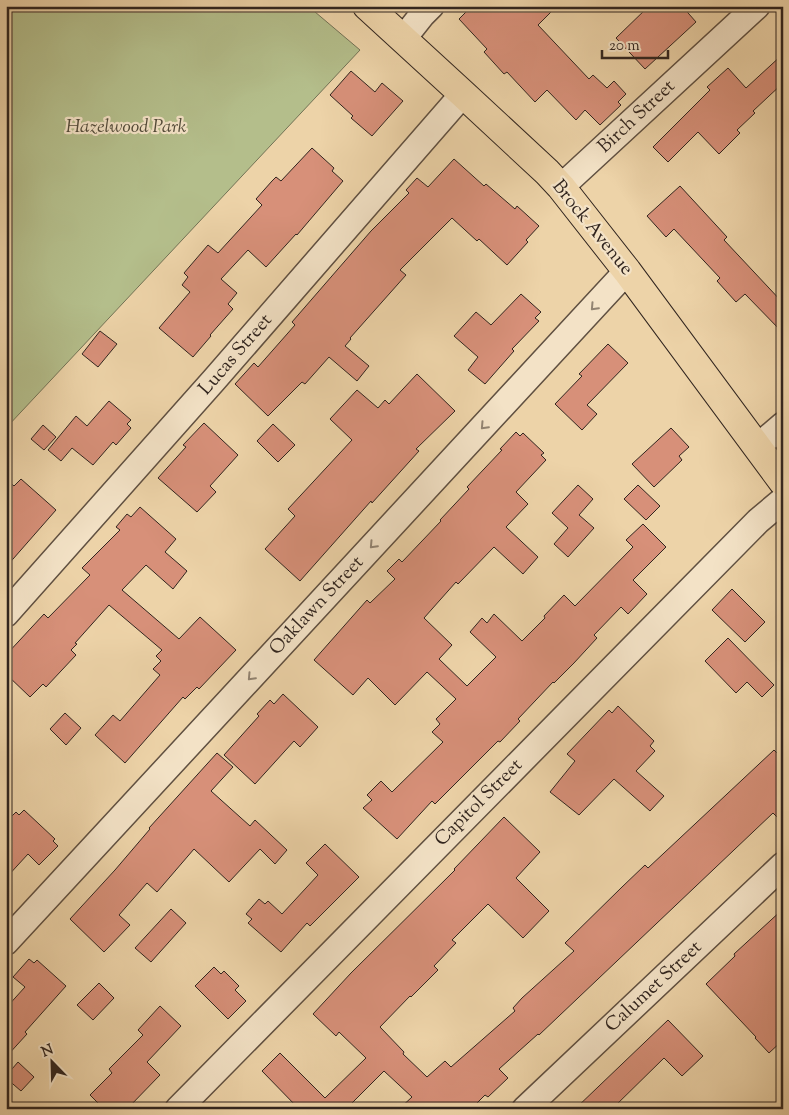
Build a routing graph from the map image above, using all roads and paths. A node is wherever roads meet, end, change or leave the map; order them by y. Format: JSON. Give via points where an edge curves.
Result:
{"nodes":[{"id":1,"x":366,"y":6,"type":"edge"},
{"id":2,"x":431,"y":6,"type":"edge"},
{"id":3,"x":757,"y":6,"type":"edge"},
{"id":4,"x":403,"y":39,"type":"junction"},
{"id":5,"x":463,"y":94,"type":"junction"},
{"id":6,"x":562,"y":187,"type":"junction"},
{"id":7,"x":627,"y":271,"type":"junction"},
{"id":8,"x":783,"y":425,"type":"edge"},
{"id":9,"x":757,"y":447,"type":"junction"},
{"id":10,"x":783,"y":482,"type":"edge"},
{"id":11,"x":783,"y":500,"type":"edge"},
{"id":12,"x":6,"y":614,"type":"edge"},
{"id":13,"x":783,"y":865,"type":"edge"},
{"id":14,"x":6,"y":942,"type":"edge"},
{"id":15,"x":178,"y":1109,"type":"edge"},
{"id":16,"x":525,"y":1109,"type":"edge"}],
"edges":[{"from":1,"to":4,"type":"main road","name":"Brock Avenue"},
{"from":2,"to":4,"type":"street"},
{"from":3,"to":6,"type":"street","name":"Birch Street"},
{"from":4,"to":5,"type":"main road","name":"Brock Avenue"},
{"from":5,"to":6,"type":"main road","name":"Brock Avenue"},
{"from":5,"to":12,"type":"street","name":"Lucas Street"},
{"from":6,"to":7,"type":"main road","name":"Brock Avenue"},
{"from":7,"to":9,"type":"main road","name":"Brock Avenue"},
{"from":7,"to":14,"type":"street","name":"Oaklawn Street","one_way":true},
{"from":8,"to":9,"type":"street"},
{"from":9,"to":10,"type":"main road","name":"Brock Avenue"},
{"from":11,"to":15,"type":"street","name":"Capitol Street","via":[[758,521]]},
{"from":13,"to":16,"type":"street","name":"Calumet Street"}]}
